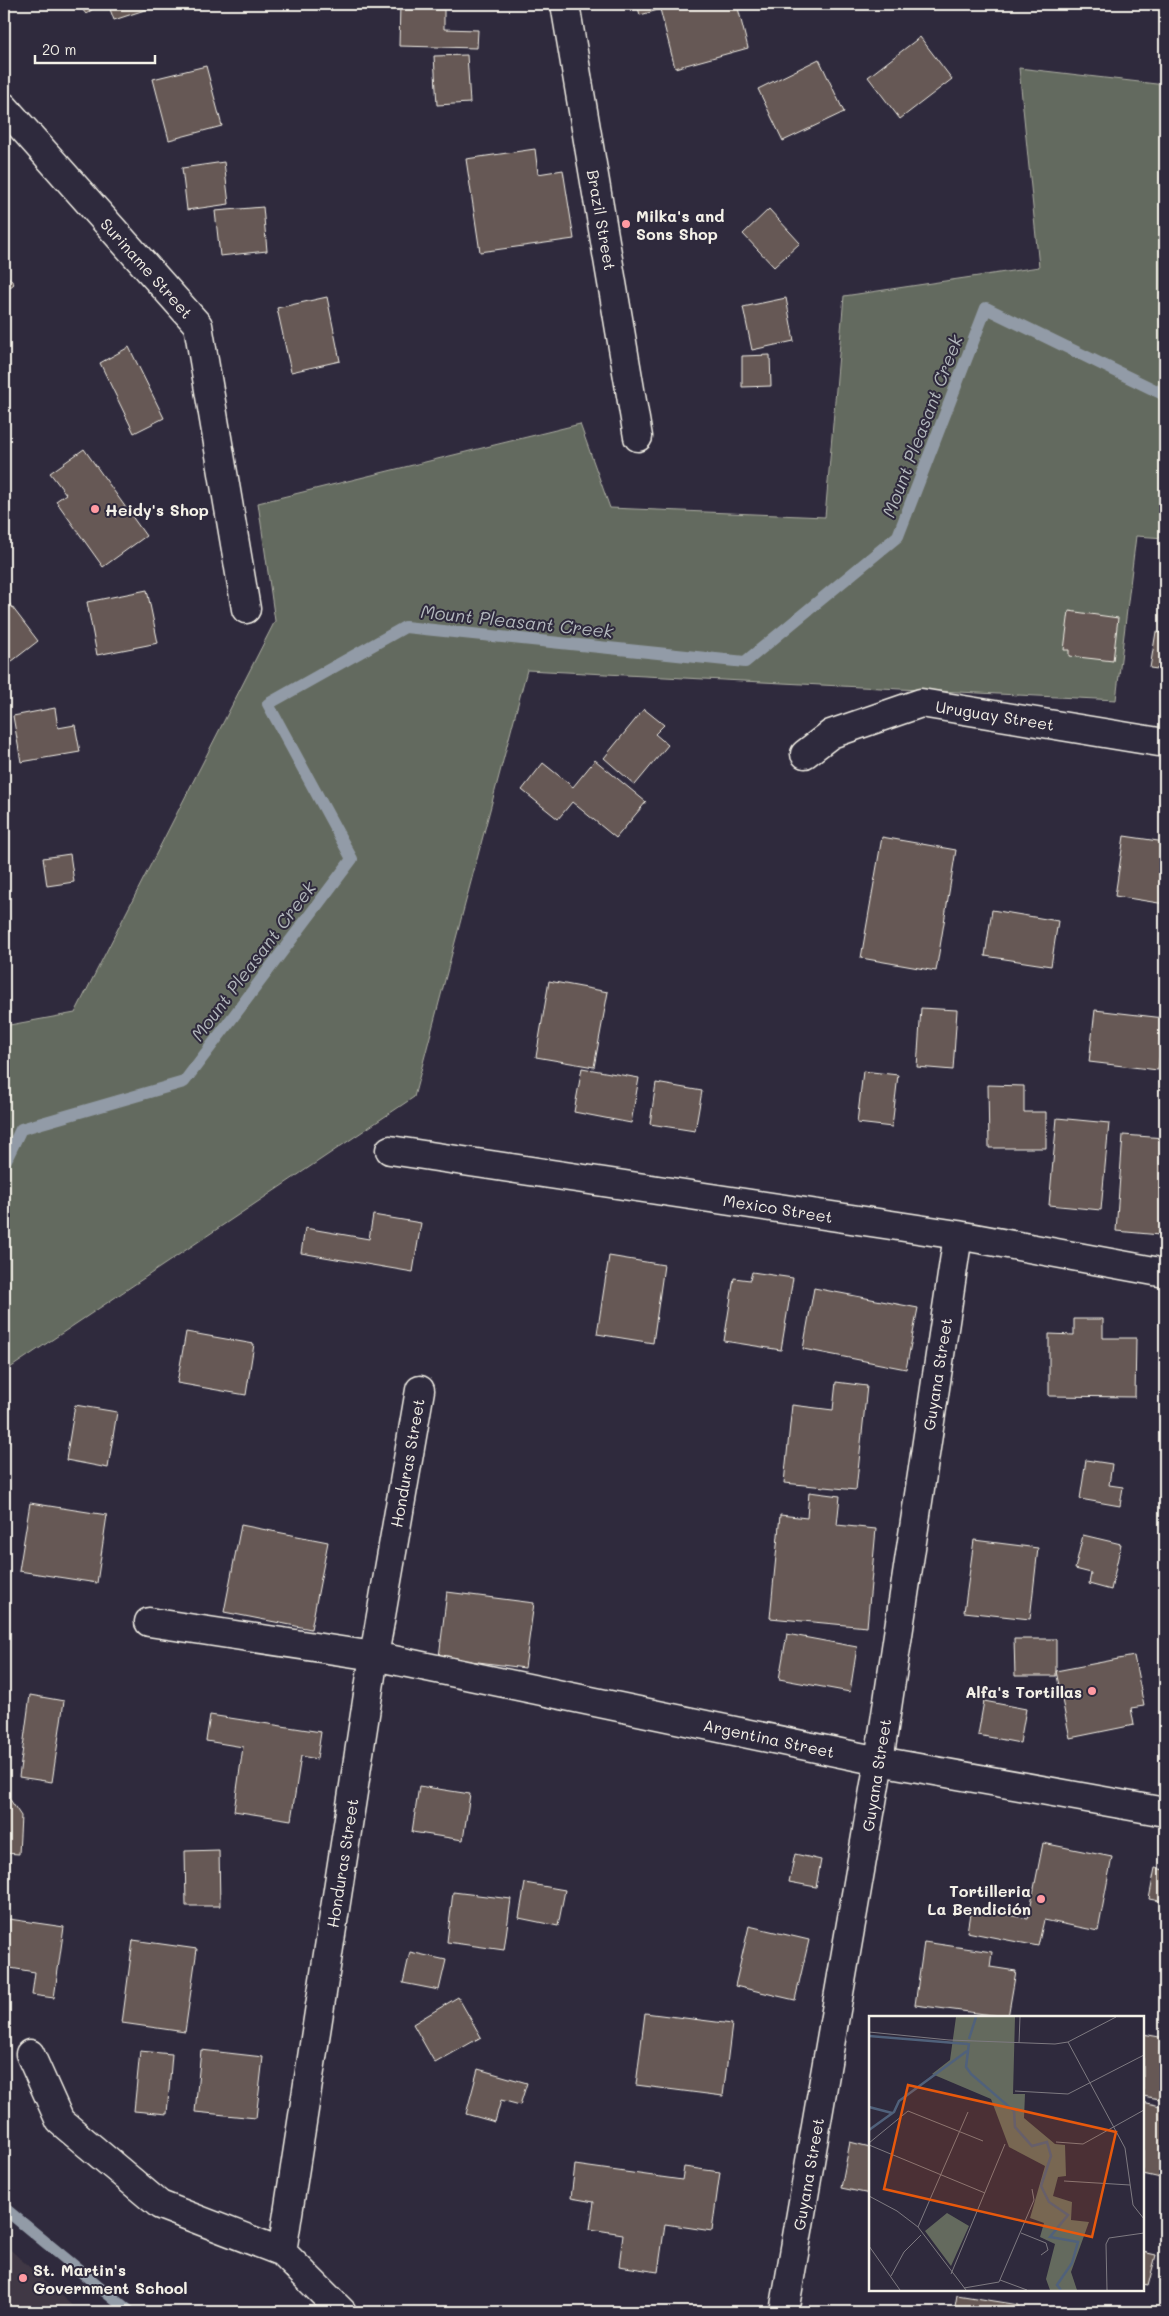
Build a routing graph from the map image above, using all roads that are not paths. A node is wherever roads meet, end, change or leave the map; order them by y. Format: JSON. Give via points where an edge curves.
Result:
{"nodes":[{"id":1,"x":565,"y":4,"type":"edge"},
{"id":2,"x":4,"y":107,"type":"edge"},
{"id":3,"x":638,"y":437,"type":"dead end"},
{"id":4,"x":246,"y":609,"type":"dead end"},
{"id":5,"x":1165,"y":743,"type":"edge"},
{"id":6,"x":805,"y":754,"type":"dead end"},
{"id":7,"x":390,"y":1150,"type":"dead end"},
{"id":8,"x":958,"y":1235,"type":"junction"},
{"id":9,"x":1165,"y":1272,"type":"edge"},
{"id":10,"x":420,"y":1390,"type":"dead end"},
{"id":11,"x":149,"y":1622,"type":"dead end"},
{"id":12,"x":374,"y":1656,"type":"junction"},
{"id":13,"x":879,"y":1761,"type":"junction"},
{"id":14,"x":1165,"y":1812,"type":"edge"},
{"id":15,"x":30,"y":2054,"type":"dead end"},
{"id":16,"x":282,"y":2252,"type":"junction"},
{"id":17,"x":342,"y":2312,"type":"edge"},
{"id":18,"x":784,"y":2312,"type":"edge"}],
"edges":[{"from":1,"to":3,"type":"street","name":"Brazil Street"},
{"from":2,"to":4,"type":"street","name":"Suriname Street","via":[[198,325]]},
{"from":5,"to":6,"type":"street","name":"Uruguay Street","via":[[920,703],[831,734]]},
{"from":7,"to":8,"type":"street","name":"Mexico Street"},
{"from":8,"to":9,"type":"street","name":"Mexico Street"},
{"from":8,"to":13,"type":"street","name":"Guyana Street"},
{"from":10,"to":12,"type":"street","name":"Honduras Street"},
{"from":11,"to":12,"type":"street","name":"Argentina Street"},
{"from":12,"to":13,"type":"street","name":"Argentina Street"},
{"from":12,"to":16,"type":"street","name":"Honduras Street"},
{"from":13,"to":14,"type":"street","name":"Argentina Street"},
{"from":13,"to":18,"type":"street","name":"Guyana Street"},
{"from":15,"to":16,"type":"street","via":[[60,2121],[160,2205]]},
{"from":16,"to":17,"type":"street"}]}
